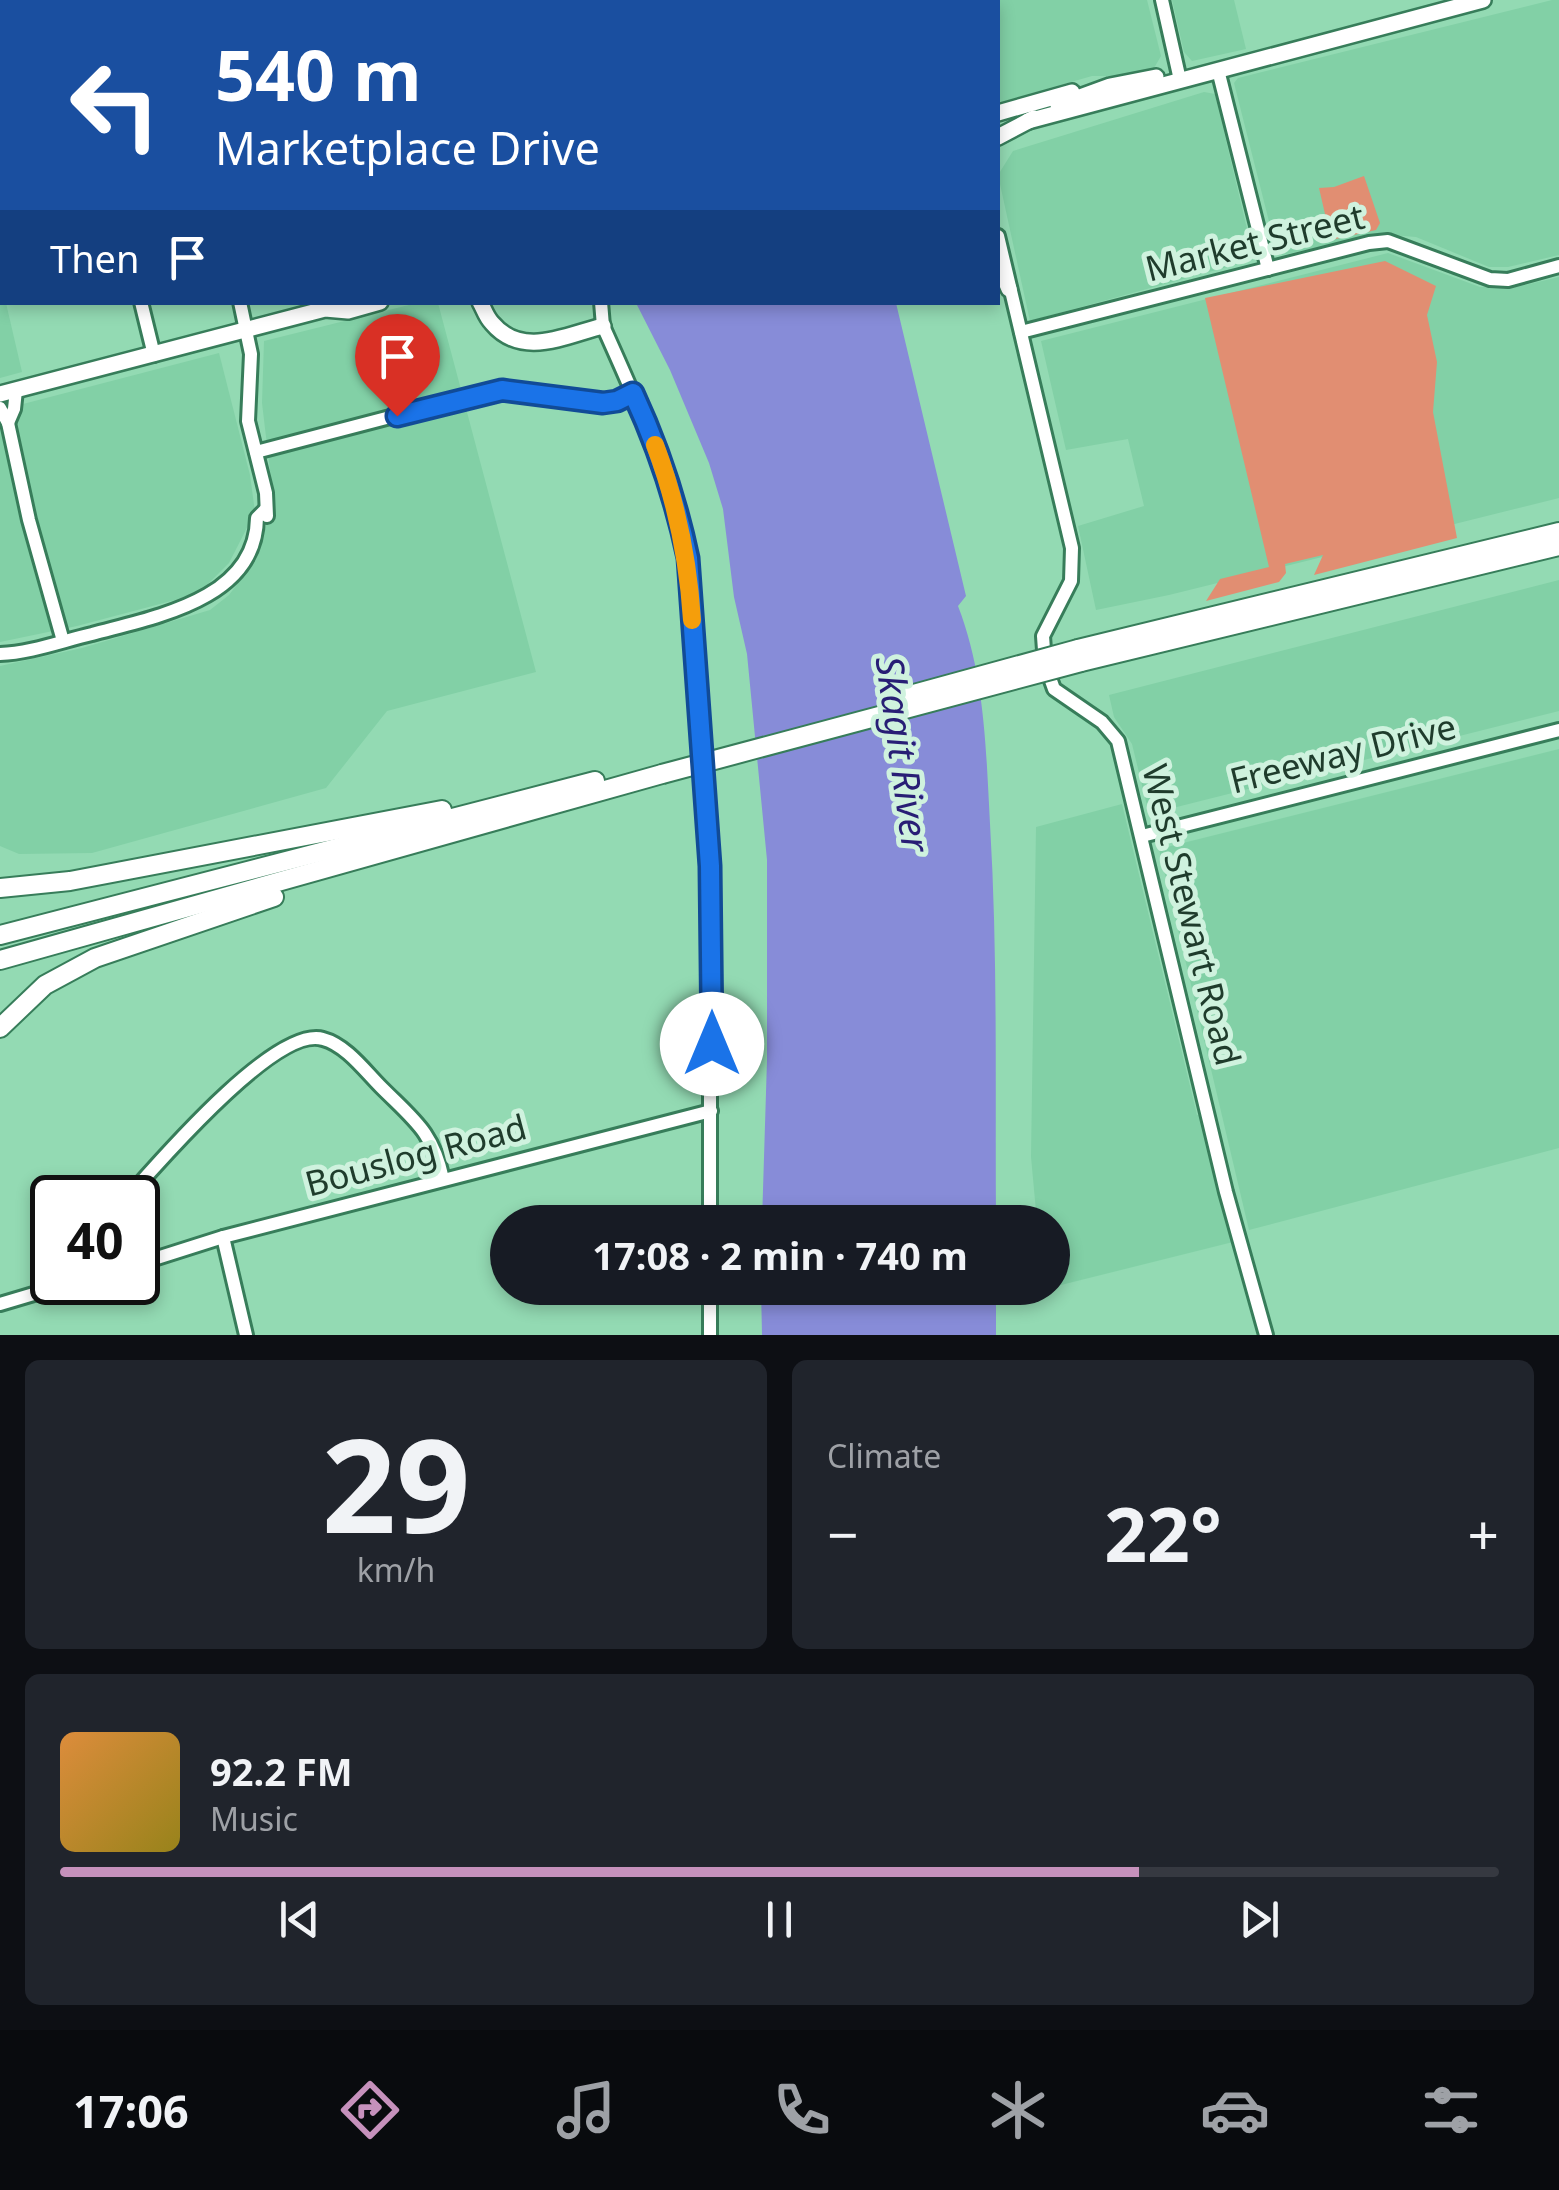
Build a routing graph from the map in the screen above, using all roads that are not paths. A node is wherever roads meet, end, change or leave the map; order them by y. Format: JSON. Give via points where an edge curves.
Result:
{"nodes":[{"id":1,"x":1162,"y":0,"type":"edge"},
{"id":2,"x":1483,"y":0,"type":"edge"},
{"id":3,"x":1218,"y":70,"type":"junction"},
{"id":4,"x":1180,"y":80,"type":"junction"},
{"id":5,"x":1110,"y":86,"type":"junction"},
{"id":6,"x":1000,"y":112,"type":"edge"},
{"id":7,"x":1028,"y":121,"type":"junction"},
{"id":8,"x":1000,"y":136,"type":"edge"},
{"id":9,"x":1000,"y":245,"type":"edge"},
{"id":10,"x":1000,"y":254,"type":"edge"},
{"id":11,"x":1559,"y":266,"type":"edge"},
{"id":12,"x":1000,"y":268,"type":"edge"},
{"id":13,"x":1268,"y":269,"type":"junction"},
{"id":14,"x":1010,"y":292,"type":"junction"},
{"id":15,"x":142,"y":305,"type":"edge"},
{"id":16,"x":241,"y":305,"type":"edge"},
{"id":17,"x":369,"y":305,"type":"edge"},
{"id":18,"x":483,"y":305,"type":"edge"},
{"id":19,"x":601,"y":305,"type":"edge"},
{"id":20,"x":329,"y":306,"type":"edge"},
{"id":21,"x":604,"y":326,"type":"junction"},
{"id":22,"x":246,"y":329,"type":"junction"},
{"id":23,"x":1021,"y":332,"type":"junction"},
{"id":24,"x":154,"y":355,"type":"junction"},
{"id":25,"x":8,"y":392,"type":"edge"},
{"id":26,"x":633,"y":393,"type":"junction"},
{"id":27,"x":0,"y":408,"type":"edge"},
{"id":28,"x":8,"y":422,"type":"junction"},
{"id":29,"x":256,"y":452,"type":"junction"},
{"id":30,"x":1559,"y":521,"type":"edge"},
{"id":31,"x":1559,"y":532,"type":"edge"},
{"id":32,"x":1559,"y":547,"type":"edge"},
{"id":33,"x":1384,"y":574,"type":"junction"},
{"id":34,"x":63,"y":641,"type":"junction"},
{"id":35,"x":0,"y":654,"type":"edge"},
{"id":36,"x":1080,"y":655,"type":"junction"},
{"id":37,"x":1559,"y":730,"type":"edge"},
{"id":38,"x":662,"y":768,"type":"junction"},
{"id":39,"x":602,"y":791,"type":"junction"},
{"id":40,"x":537,"y":796,"type":"junction"},
{"id":41,"x":1142,"y":836,"type":"junction"},
{"id":42,"x":0,"y":888,"type":"edge"},
{"id":43,"x":0,"y":935,"type":"edge"},
{"id":44,"x":0,"y":960,"type":"edge"},
{"id":45,"x":0,"y":1028,"type":"edge"},
{"id":46,"x":711,"y":1111,"type":"junction"},
{"id":47,"x":149,"y":1175,"type":"edge"},
{"id":48,"x":444,"y":1179,"type":"junction"},
{"id":49,"x":710,"y":1205,"type":"edge"},
{"id":50,"x":223,"y":1238,"type":"junction"},
{"id":51,"x":160,"y":1257,"type":"edge"},
{"id":52,"x":30,"y":1295,"type":"edge"},
{"id":53,"x":0,"y":1304,"type":"edge"},
{"id":54,"x":710,"y":1305,"type":"edge"},
{"id":55,"x":246,"y":1335,"type":"edge"},
{"id":56,"x":710,"y":1335,"type":"edge"},
{"id":57,"x":1266,"y":1335,"type":"edge"}],
"edges":[{"from":1,"to":4,"type":"street"},
{"from":2,"to":3,"type":"main road"},
{"from":3,"to":4,"type":"main road"},
{"from":3,"to":13,"type":"street"},
{"from":4,"to":5,"type":"main road","via":[[1160,76]]},
{"from":4,"to":7,"type":"main road"},
{"from":5,"to":6,"type":"main road"},
{"from":5,"to":7,"type":"main road"},
{"from":7,"to":8,"type":"main road"},
{"from":9,"to":14,"type":"street"},
{"from":10,"to":14,"type":"street"},
{"from":11,"to":13,"type":"street","name":"Market Street","via":[[1490,279],[1388,241]]},
{"from":12,"to":14,"type":"main road"},
{"from":13,"to":23,"type":"street","name":"Market Street"},
{"from":14,"to":23,"type":"street"},
{"from":15,"to":24,"type":"street"},
{"from":16,"to":22,"type":"street"},
{"from":17,"to":20,"type":"main road","via":[[348,311]]},
{"from":18,"to":21,"type":"main road","via":[[500,332],[522,342]]},
{"from":19,"to":21,"type":"street"},
{"from":20,"to":22,"type":"main road"},
{"from":21,"to":26,"type":"street"},
{"from":22,"to":24,"type":"main road"},
{"from":22,"to":29,"type":"street","via":[[248,421]]},
{"from":23,"to":41,"type":"street","name":"West Stewart Road","via":[[1072,548],[1071,582],[1043,636],[1045,664],[1054,689],[1118,740]]},
{"from":24,"to":25,"type":"main road"},
{"from":25,"to":28,"type":"street","via":[[14,409]]},
{"from":26,"to":29,"type":"street","via":[[603,403],[486,392]]},
{"from":26,"to":46,"type":"street","via":[[674,498],[688,558],[710,866]]},
{"from":27,"to":28,"type":"street"},
{"from":28,"to":34,"type":"street"},
{"from":29,"to":34,"type":"street","via":[[267,517],[241,565],[208,596]]},
{"from":30,"to":33,"type":"highway"},
{"from":31,"to":33,"type":"highway"},
{"from":32,"to":36,"type":"highway"},
{"from":33,"to":36,"type":"highway"},
{"from":34,"to":35,"type":"street"},
{"from":36,"to":38,"type":"highway","bridge":true},
{"from":37,"to":41,"type":"street","name":"Freeway Drive"},
{"from":38,"to":39,"type":"highway"},
{"from":38,"to":40,"type":"highway"},
{"from":39,"to":44,"type":"highway"},
{"from":39,"to":45,"type":"highway","via":[[94,958],[45,985]]},
{"from":40,"to":42,"type":"highway","via":[[70,882]]},
{"from":40,"to":43,"type":"highway"},
{"from":41,"to":57,"type":"street","name":"West Stewart Road"},
{"from":46,"to":48,"type":"street","name":"Bouslog Road"},
{"from":46,"to":49,"type":"street"},
{"from":47,"to":48,"type":"street","via":[[233,1087],[278,1050],[310,1037],[348,1054],[431,1138]]},
{"from":48,"to":50,"type":"street","name":"Bouslog Road"},
{"from":50,"to":51,"type":"street","name":"Bouslog Road"},
{"from":50,"to":55,"type":"street"},
{"from":52,"to":53,"type":"street"},
{"from":54,"to":56,"type":"street"}]}
